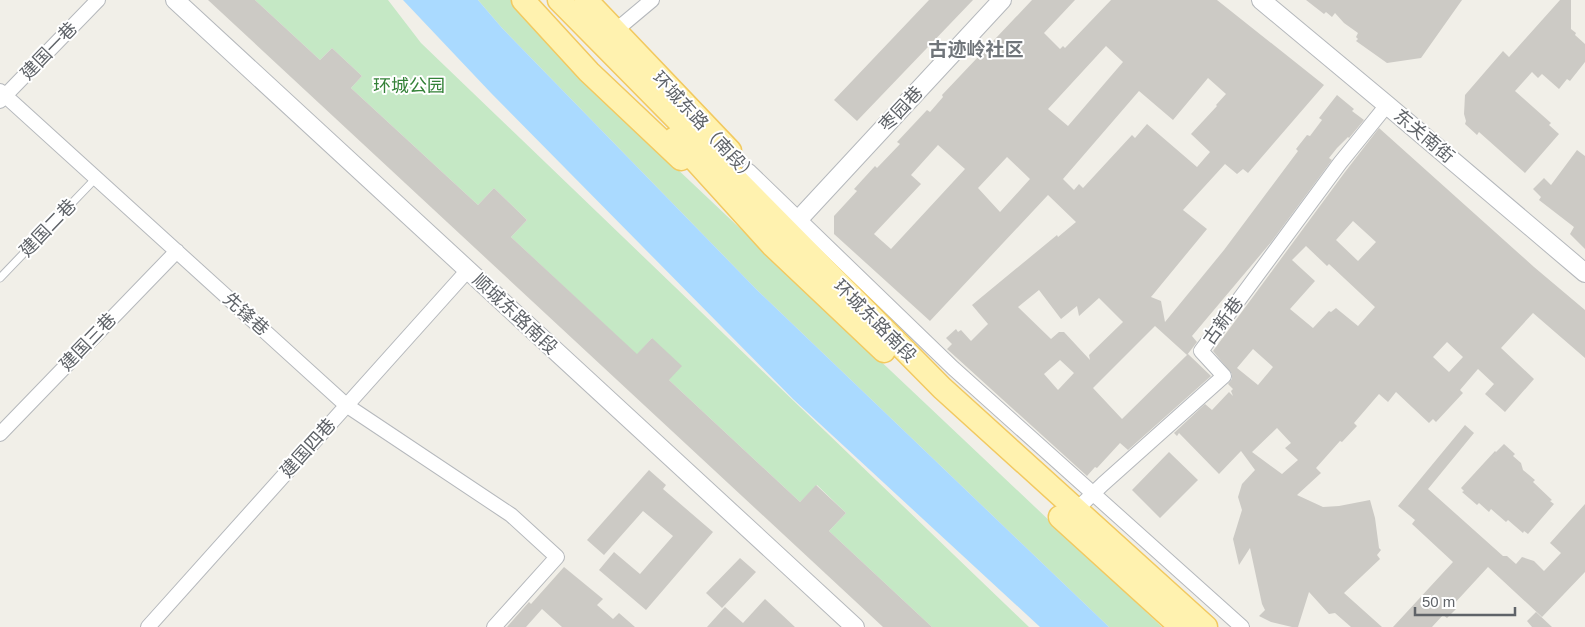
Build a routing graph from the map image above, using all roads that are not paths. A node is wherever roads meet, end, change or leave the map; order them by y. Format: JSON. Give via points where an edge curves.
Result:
{"nodes":[{"id":1,"x":98,"y":0,"type":"edge"},
{"id":2,"x":175,"y":0,"type":"edge"},
{"id":3,"x":523,"y":0,"type":"edge"},
{"id":4,"x":542,"y":0,"type":"edge"},
{"id":5,"x":559,"y":0,"type":"edge"},
{"id":6,"x":586,"y":0,"type":"edge"},
{"id":7,"x":652,"y":0,"type":"edge"},
{"id":8,"x":1002,"y":0,"type":"edge"},
{"id":9,"x":1261,"y":0,"type":"edge"},
{"id":10,"x":615,"y":31,"type":"junction"},
{"id":11,"x":2,"y":96,"type":"edge"},
{"id":12,"x":1387,"y":105,"type":"junction"},
{"id":13,"x":96,"y":178,"type":"junction"},
{"id":14,"x":786,"y":232,"type":"junction"},
{"id":15,"x":177,"y":251,"type":"junction"},
{"id":16,"x":468,"y":270,"type":"junction"},
{"id":17,"x":1585,"y":274,"type":"edge"},
{"id":18,"x":0,"y":278,"type":"edge"},
{"id":19,"x":346,"y":405,"type":"junction"},
{"id":20,"x":0,"y":434,"type":"edge"},
{"id":21,"x":1094,"y":493,"type":"junction"},
{"id":22,"x":1076,"y":510,"type":"junction"},
{"id":23,"x":148,"y":627,"type":"edge"},
{"id":24,"x":494,"y":627,"type":"edge"},
{"id":25,"x":855,"y":627,"type":"edge"},
{"id":26,"x":1182,"y":627,"type":"edge"},
{"id":27,"x":1206,"y":627,"type":"edge"},
{"id":28,"x":1242,"y":627,"type":"edge"}],
"edges":[{"from":1,"to":11,"type":"street","name":"建国一巷"},
{"from":2,"to":16,"type":"street","name":"顺城东路南段"},
{"from":3,"to":14,"type":"main road","name":"环城东路（南段）","via":[[589,72]]},
{"from":4,"to":14,"type":"main road","name":"环城东路南段","via":[[684,147]]},
{"from":5,"to":14,"type":"main road","name":"环城东路南段"},
{"from":6,"to":10,"type":"main road","name":"环城东路（南段）"},
{"from":7,"to":10,"type":"street"},
{"from":8,"to":14,"type":"street","name":"枣园巷"},
{"from":9,"to":12,"type":"street","name":"东关南街"},
{"from":10,"to":14,"type":"main road","name":"环城东路（南段）","via":[[749,171]]},
{"from":11,"to":13,"type":"street","name":"先锋巷"},
{"from":12,"to":17,"type":"street","name":"东关南街"},
{"from":12,"to":21,"type":"street","name":"古新巷","via":[[1340,163],[1201,351],[1224,376]]},
{"from":13,"to":15,"type":"street","name":"先锋巷"},
{"from":13,"to":18,"type":"lane","name":"建国二巷"},
{"from":14,"to":21,"type":"street","via":[[947,361]]},
{"from":14,"to":22,"type":"main road","name":"环城东路南段","via":[[942,388]]},
{"from":14,"to":26,"type":"main road","name":"环城东路南段","via":[[1056,513]]},
{"from":15,"to":19,"type":"street","name":"先锋巷"},
{"from":15,"to":20,"type":"street","name":"建国三巷"},
{"from":16,"to":19,"type":"street","name":"建国四巷"},
{"from":16,"to":25,"type":"street","name":"顺城东路南段"},
{"from":19,"to":23,"type":"street","name":"建国四巷"},
{"from":19,"to":24,"type":"street","name":"先锋巷","via":[[511,515],[557,557]]},
{"from":21,"to":22,"type":"street","name":"古新巷"},
{"from":21,"to":28,"type":"street"},
{"from":22,"to":27,"type":"main road","name":"环城东路南段"}]}
